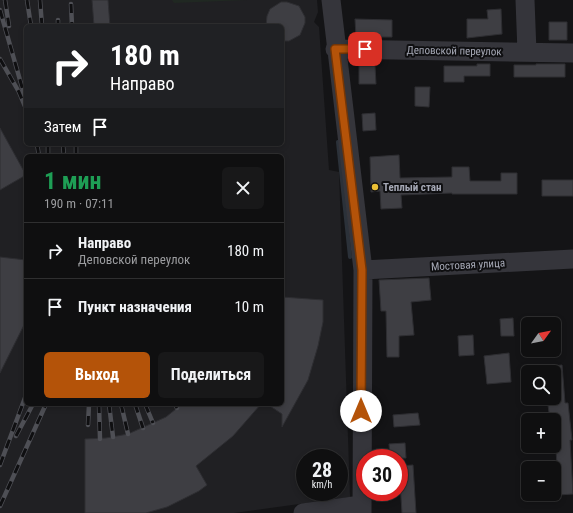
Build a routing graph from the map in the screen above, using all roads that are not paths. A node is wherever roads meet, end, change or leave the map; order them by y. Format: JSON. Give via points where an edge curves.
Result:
{"nodes":[{"id":1,"x":331,"y":0,"type":"edge"},
{"id":2,"x":524,"y":0,"type":"edge"},
{"id":3,"x":335,"y":49,"type":"junction"},
{"id":4,"x":527,"y":52,"type":"junction"},
{"id":5,"x":573,"y":53,"type":"edge"},
{"id":6,"x":573,"y":259,"type":"edge"},
{"id":7,"x":362,"y":270,"type":"junction"},
{"id":8,"x":361,"y":509,"type":"edge"},
{"id":9,"x":303,"y":513,"type":"edge"}],
"edges":[{"from":1,"to":3,"type":"street"},
{"from":2,"to":4,"type":"street"},
{"from":3,"to":4,"type":"street","name":"Деповской переулок"},
{"from":3,"to":7,"type":"street"},
{"from":4,"to":5,"type":"street","name":"Деповской переулок"},
{"from":6,"to":7,"type":"street","name":"Мостовая улица"},
{"from":7,"to":8,"type":"street"},
{"from":8,"to":9,"type":"street"}]}
